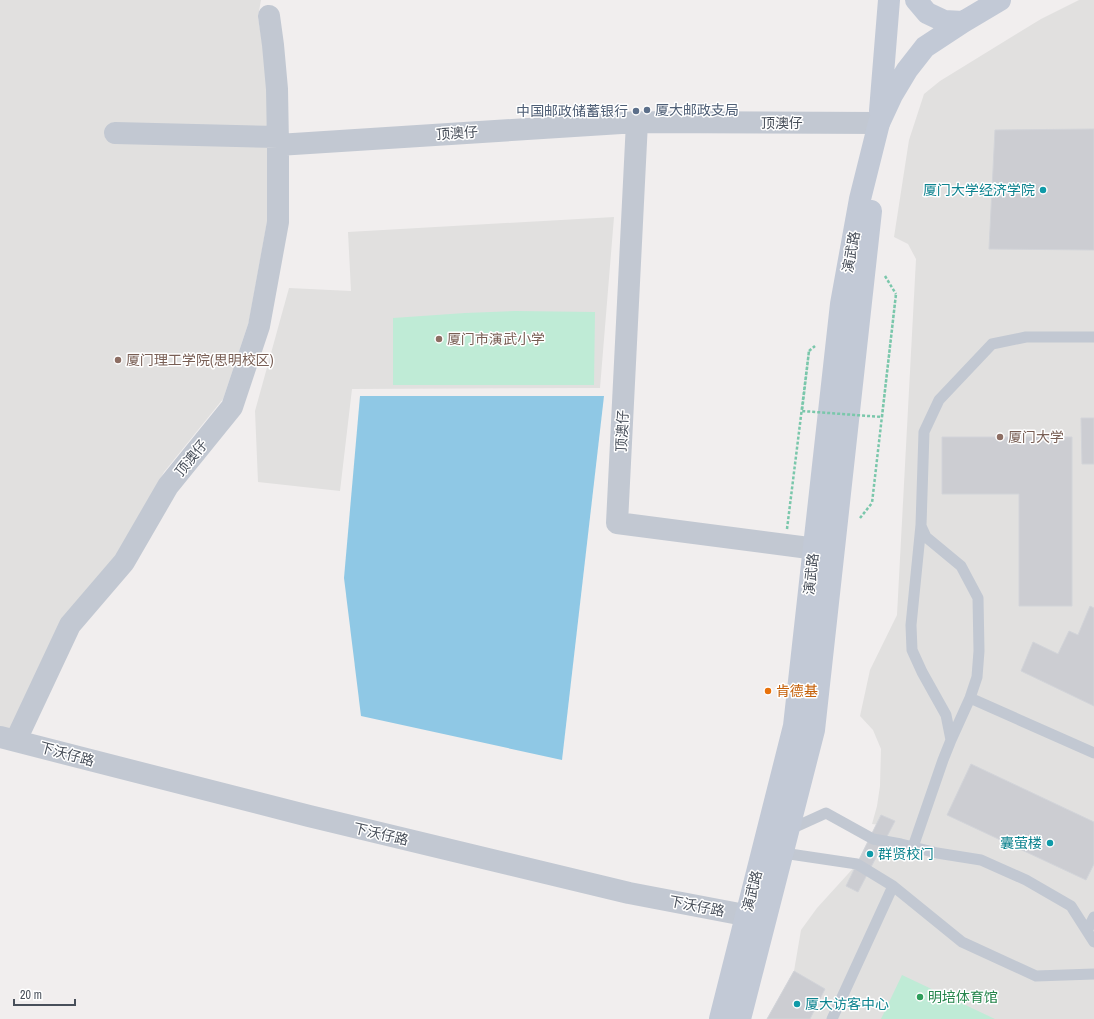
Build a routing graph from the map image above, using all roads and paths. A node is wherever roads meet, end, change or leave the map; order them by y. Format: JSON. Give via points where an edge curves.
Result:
{"nodes":[{"id":1,"x":888,"y":0,"type":"edge"},
{"id":2,"x":916,"y":0,"type":"edge"},
{"id":3,"x":1000,"y":0,"type":"edge"},
{"id":4,"x":269,"y":16,"type":"dead end"},
{"id":5,"x":963,"y":22,"type":"junction"},
{"id":6,"x":637,"y":122,"type":"junction"},
{"id":7,"x":879,"y":123,"type":"junction"},
{"id":8,"x":115,"y":133,"type":"dead end"},
{"id":9,"x":278,"y":141,"type":"junction"},
{"id":10,"x":896,"y":294,"type":"dead end"},
{"id":11,"x":895,"y":302,"type":"junction"},
{"id":12,"x":1094,"y":337,"type":"edge"},
{"id":13,"x":872,"y":503,"type":"dead end"},
{"id":14,"x":921,"y":526,"type":"junction"},
{"id":15,"x":787,"y":529,"type":"dead end"},
{"id":16,"x":824,"y":550,"type":"junction"},
{"id":17,"x":970,"y":698,"type":"junction"},
{"id":18,"x":8,"y":739,"type":"edge"},
{"id":19,"x":951,"y":740,"type":"junction"},
{"id":20,"x":1094,"y":753,"type":"edge"},
{"id":21,"x":796,"y":800,"type":"junction"},
{"id":22,"x":913,"y":847,"type":"junction"},
{"id":23,"x":783,"y":853,"type":"junction"},
{"id":24,"x":892,"y":886,"type":"junction"},
{"id":25,"x":756,"y":917,"type":"junction"},
{"id":26,"x":1094,"y":917,"type":"edge"},
{"id":27,"x":1087,"y":931,"type":"junction"},
{"id":28,"x":1094,"y":942,"type":"edge"},
{"id":29,"x":1094,"y":974,"type":"edge"},
{"id":30,"x":720,"y":1019,"type":"edge"},
{"id":31,"x":740,"y":1019,"type":"edge"},
{"id":32,"x":832,"y":1019,"type":"edge"}],
"edges":[{"from":1,"to":7,"type":"main road","name":"演武路"},
{"from":2,"to":5,"type":"main road","via":[[927,14],[944,21]]},
{"from":3,"to":5,"type":"main road"},
{"from":4,"to":9,"type":"street","name":"顶澳仔","via":[[277,89]]},
{"from":5,"to":7,"type":"main road","via":[[925,47],[907,70]]},
{"from":6,"to":7,"type":"street","name":"顶澳仔"},
{"from":6,"to":9,"type":"street","name":"顶澳仔"},
{"from":6,"to":16,"type":"street","name":"顶澳仔","via":[[617,523]]},
{"from":7,"to":16,"type":"main road","name":"演武路","via":[[868,246]]},
{"from":8,"to":9,"type":"street"},
{"from":9,"to":18,"type":"street","name":"顶澳仔","via":[[278,222],[260,326],[232,406],[168,486],[124,562],[70,625]]},
{"from":10,"to":11,"type":"path","bridge":true},
{"from":11,"to":13,"type":"path","bridge":true},
{"from":11,"to":15,"type":"path","bridge":true,"via":[[882,417],[802,411],[809,351]]},
{"from":12,"to":14,"type":"lane","via":[[1026,337],[992,344],[969,367],[939,400],[924,432]]},
{"from":14,"to":17,"type":"lane","via":[[926,537],[961,566],[978,598],[977,677]]},
{"from":14,"to":19,"type":"lane","via":[[911,625],[912,650],[946,715]]},
{"from":16,"to":21,"type":"main road","name":"演武路","via":[[814,730]]},
{"from":16,"to":25,"type":"main road","name":"演武路","via":[[794,726]]},
{"from":17,"to":19,"type":"lane"},
{"from":17,"to":20,"type":"lane"},
{"from":18,"to":25,"type":"street","name":"下沃仔路","via":[[309,816],[629,892]]},
{"from":19,"to":22,"type":"lane"},
{"from":21,"to":22,"type":"lane","via":[[793,828],[826,813],[873,839]]},
{"from":21,"to":23,"type":"main road","name":"演武路"},
{"from":22,"to":27,"type":"lane","via":[[981,860],[1026,880],[1071,906]]},
{"from":23,"to":24,"type":"lane","via":[[857,864]]},
{"from":23,"to":25,"type":"main road","name":"演武路"},
{"from":24,"to":29,"type":"lane","via":[[962,942],[1036,976]]},
{"from":24,"to":32,"type":"lane"},
{"from":25,"to":30,"type":"main road","name":"演武路"},
{"from":25,"to":31,"type":"main road","name":"演武路"},
{"from":26,"to":27,"type":"lane"},
{"from":27,"to":28,"type":"lane"}]}
